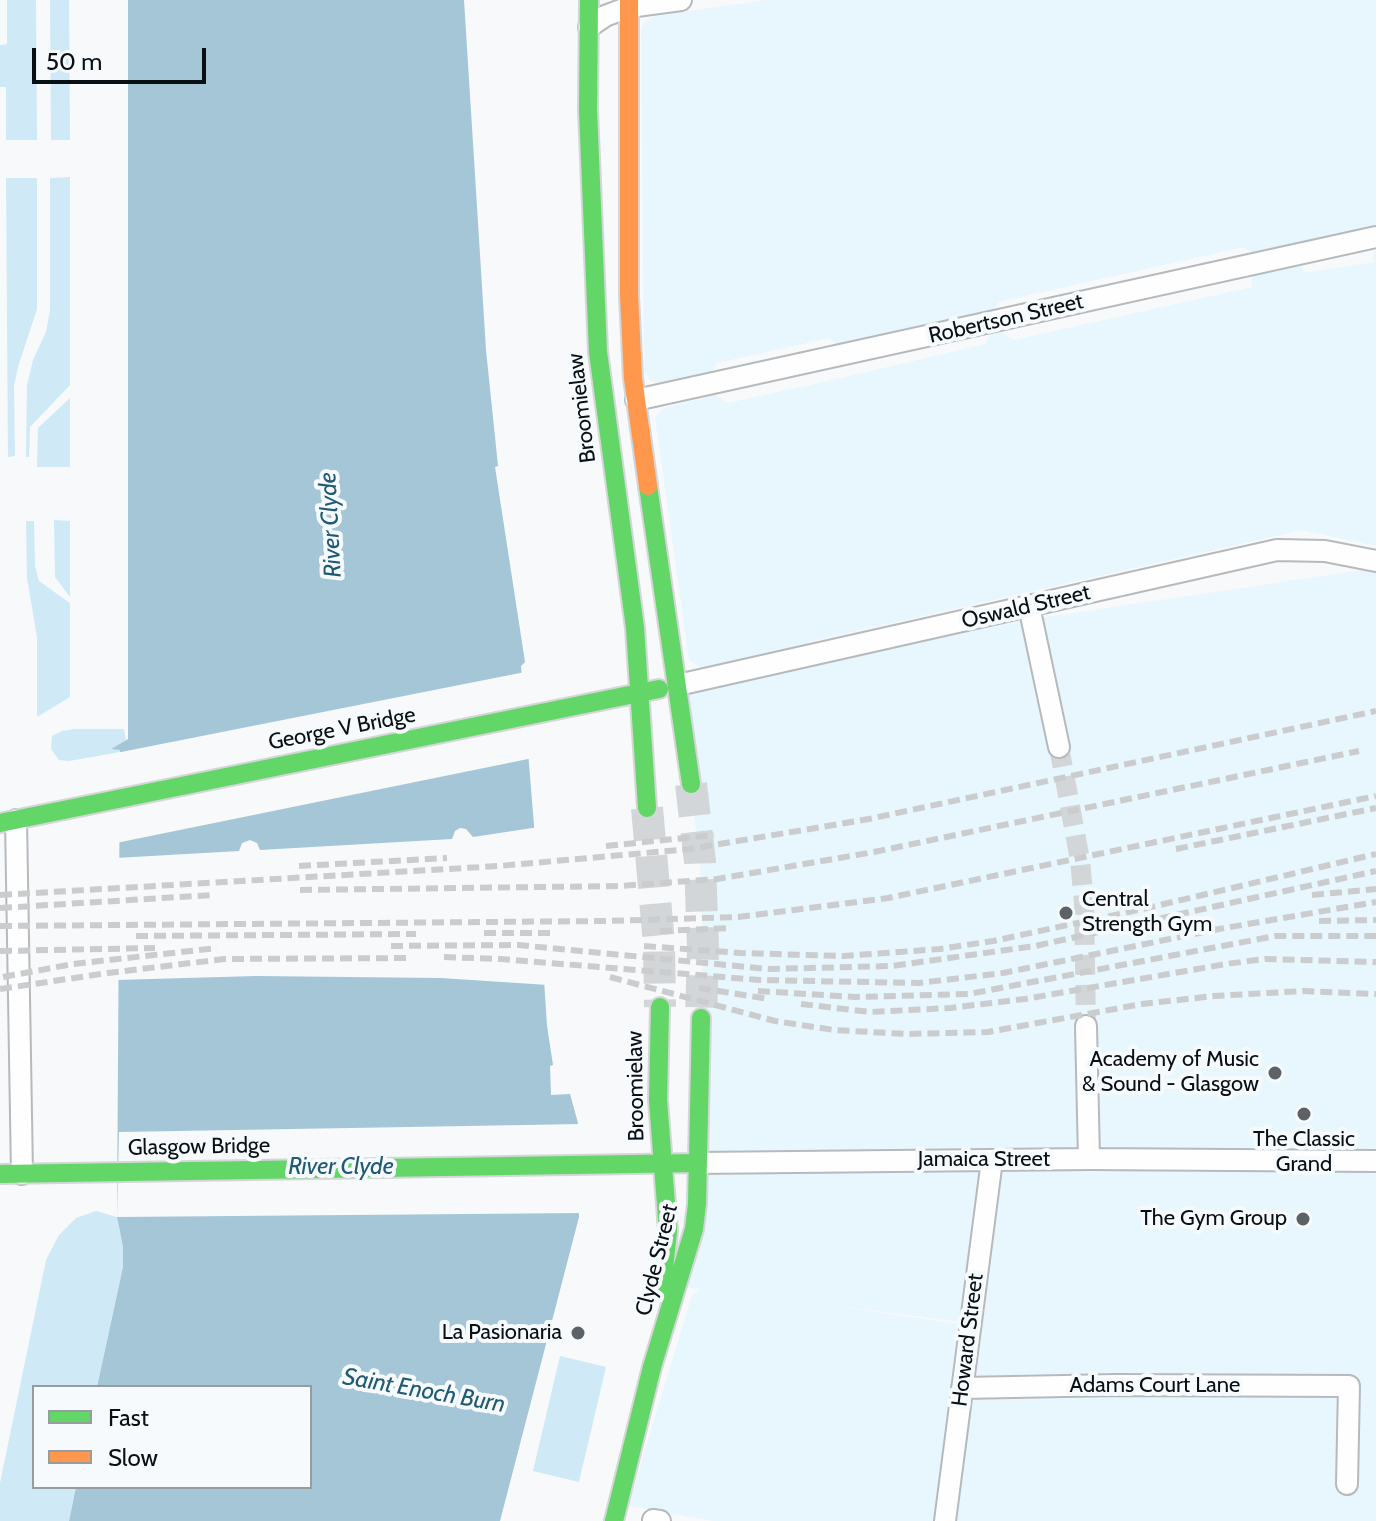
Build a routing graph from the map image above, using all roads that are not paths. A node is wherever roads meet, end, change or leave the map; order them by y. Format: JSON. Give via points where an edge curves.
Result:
{"nodes":[{"id":1,"x":589,"y":0,"type":"edge"},
{"id":2,"x":681,"y":0,"type":"edge"},
{"id":3,"x":629,"y":4,"type":"edge"},
{"id":4,"x":589,"y":27,"type":"junction"},
{"id":5,"x":1376,"y":237,"type":"edge"},
{"id":6,"x":636,"y":400,"type":"junction"},
{"id":7,"x":1376,"y":561,"type":"edge"},
{"id":8,"x":1029,"y":606,"type":"junction"},
{"id":9,"x":678,"y":685,"type":"junction"},
{"id":10,"x":639,"y":693,"type":"junction"},
{"id":11,"x":1059,"y":747,"type":"tunnel mouth"},
{"id":12,"x":691,"y":784,"type":"tunnel mouth"},
{"id":13,"x":647,"y":808,"type":"tunnel mouth"},
{"id":14,"x":8,"y":821,"type":"edge"},
{"id":15,"x":660,"y":1007,"type":"tunnel mouth"},
{"id":16,"x":701,"y":1018,"type":"tunnel mouth"},
{"id":17,"x":1086,"y":1026,"type":"tunnel mouth"},
{"id":18,"x":1089,"y":1159,"type":"junction"},
{"id":19,"x":992,"y":1160,"type":"junction"},
{"id":20,"x":1376,"y":1161,"type":"edge"},
{"id":21,"x":698,"y":1163,"type":"junction"},
{"id":22,"x":662,"y":1165,"type":"junction"},
{"id":23,"x":592,"y":1166,"type":"joint"},
{"id":24,"x":0,"y":1174,"type":"edge"},
{"id":25,"x":22,"y":1174,"type":"junction"},
{"id":26,"x":652,"y":1367,"type":"junction"},
{"id":27,"x":962,"y":1388,"type":"junction"},
{"id":28,"x":1347,"y":1484,"type":"dead end"},
{"id":29,"x":614,"y":1521,"type":"edge"},
{"id":30,"x":945,"y":1521,"type":"edge"}],
"edges":[{"from":1,"to":4,"type":"main road","name":"Broomielaw"},
{"from":2,"to":3,"type":"street"},
{"from":3,"to":4,"type":"street"},
{"from":3,"to":6,"type":"main road","via":[[629,295]]},
{"from":4,"to":10,"type":"main road","name":"Broomielaw","via":[[598,352]]},
{"from":5,"to":6,"type":"street","name":"Robertson Street"},
{"from":6,"to":9,"type":"main road"},
{"from":7,"to":8,"type":"street","name":"Oswald Street","via":[[1325,551],[1277,550]]},
{"from":8,"to":9,"type":"street","name":"Oswald Street"},
{"from":8,"to":11,"type":"street"},
{"from":9,"to":10,"type":"main road","name":"George V Bridge"},
{"from":9,"to":12,"type":"main road"},
{"from":10,"to":13,"type":"main road","name":"Broomielaw"},
{"from":10,"to":14,"type":"main road","name":"George V Bridge"},
{"from":14,"to":25,"type":"street"},
{"from":15,"to":22,"type":"main road","name":"Broomielaw"},
{"from":16,"to":21,"type":"main road"},
{"from":17,"to":18,"type":"street"},
{"from":18,"to":19,"type":"street","name":"Jamaica Street"},
{"from":18,"to":20,"type":"street","name":"Jamaica Street"},
{"from":19,"to":21,"type":"street","name":"Jamaica Street"},
{"from":19,"to":27,"type":"street","name":"Howard Street"},
{"from":21,"to":22,"type":"main road","name":"Jamaica Street"},
{"from":21,"to":26,"type":"main road","name":"Clyde Street","via":[[694,1229]]},
{"from":22,"to":23,"type":"main road","name":"Jamaica Street"},
{"from":22,"to":26,"type":"main road","name":"Clyde Street","via":[[668,1231]]},
{"from":23,"to":25,"type":"main road","name":"Glasgow Bridge"},
{"from":24,"to":25,"type":"main road","name":"Glasgow Bridge"},
{"from":26,"to":29,"type":"main road","name":"Clyde Street"},
{"from":27,"to":28,"type":"street","name":"Adams Court Lane","via":[[1349,1386]]},
{"from":27,"to":30,"type":"street","name":"Howard Street"}]}
